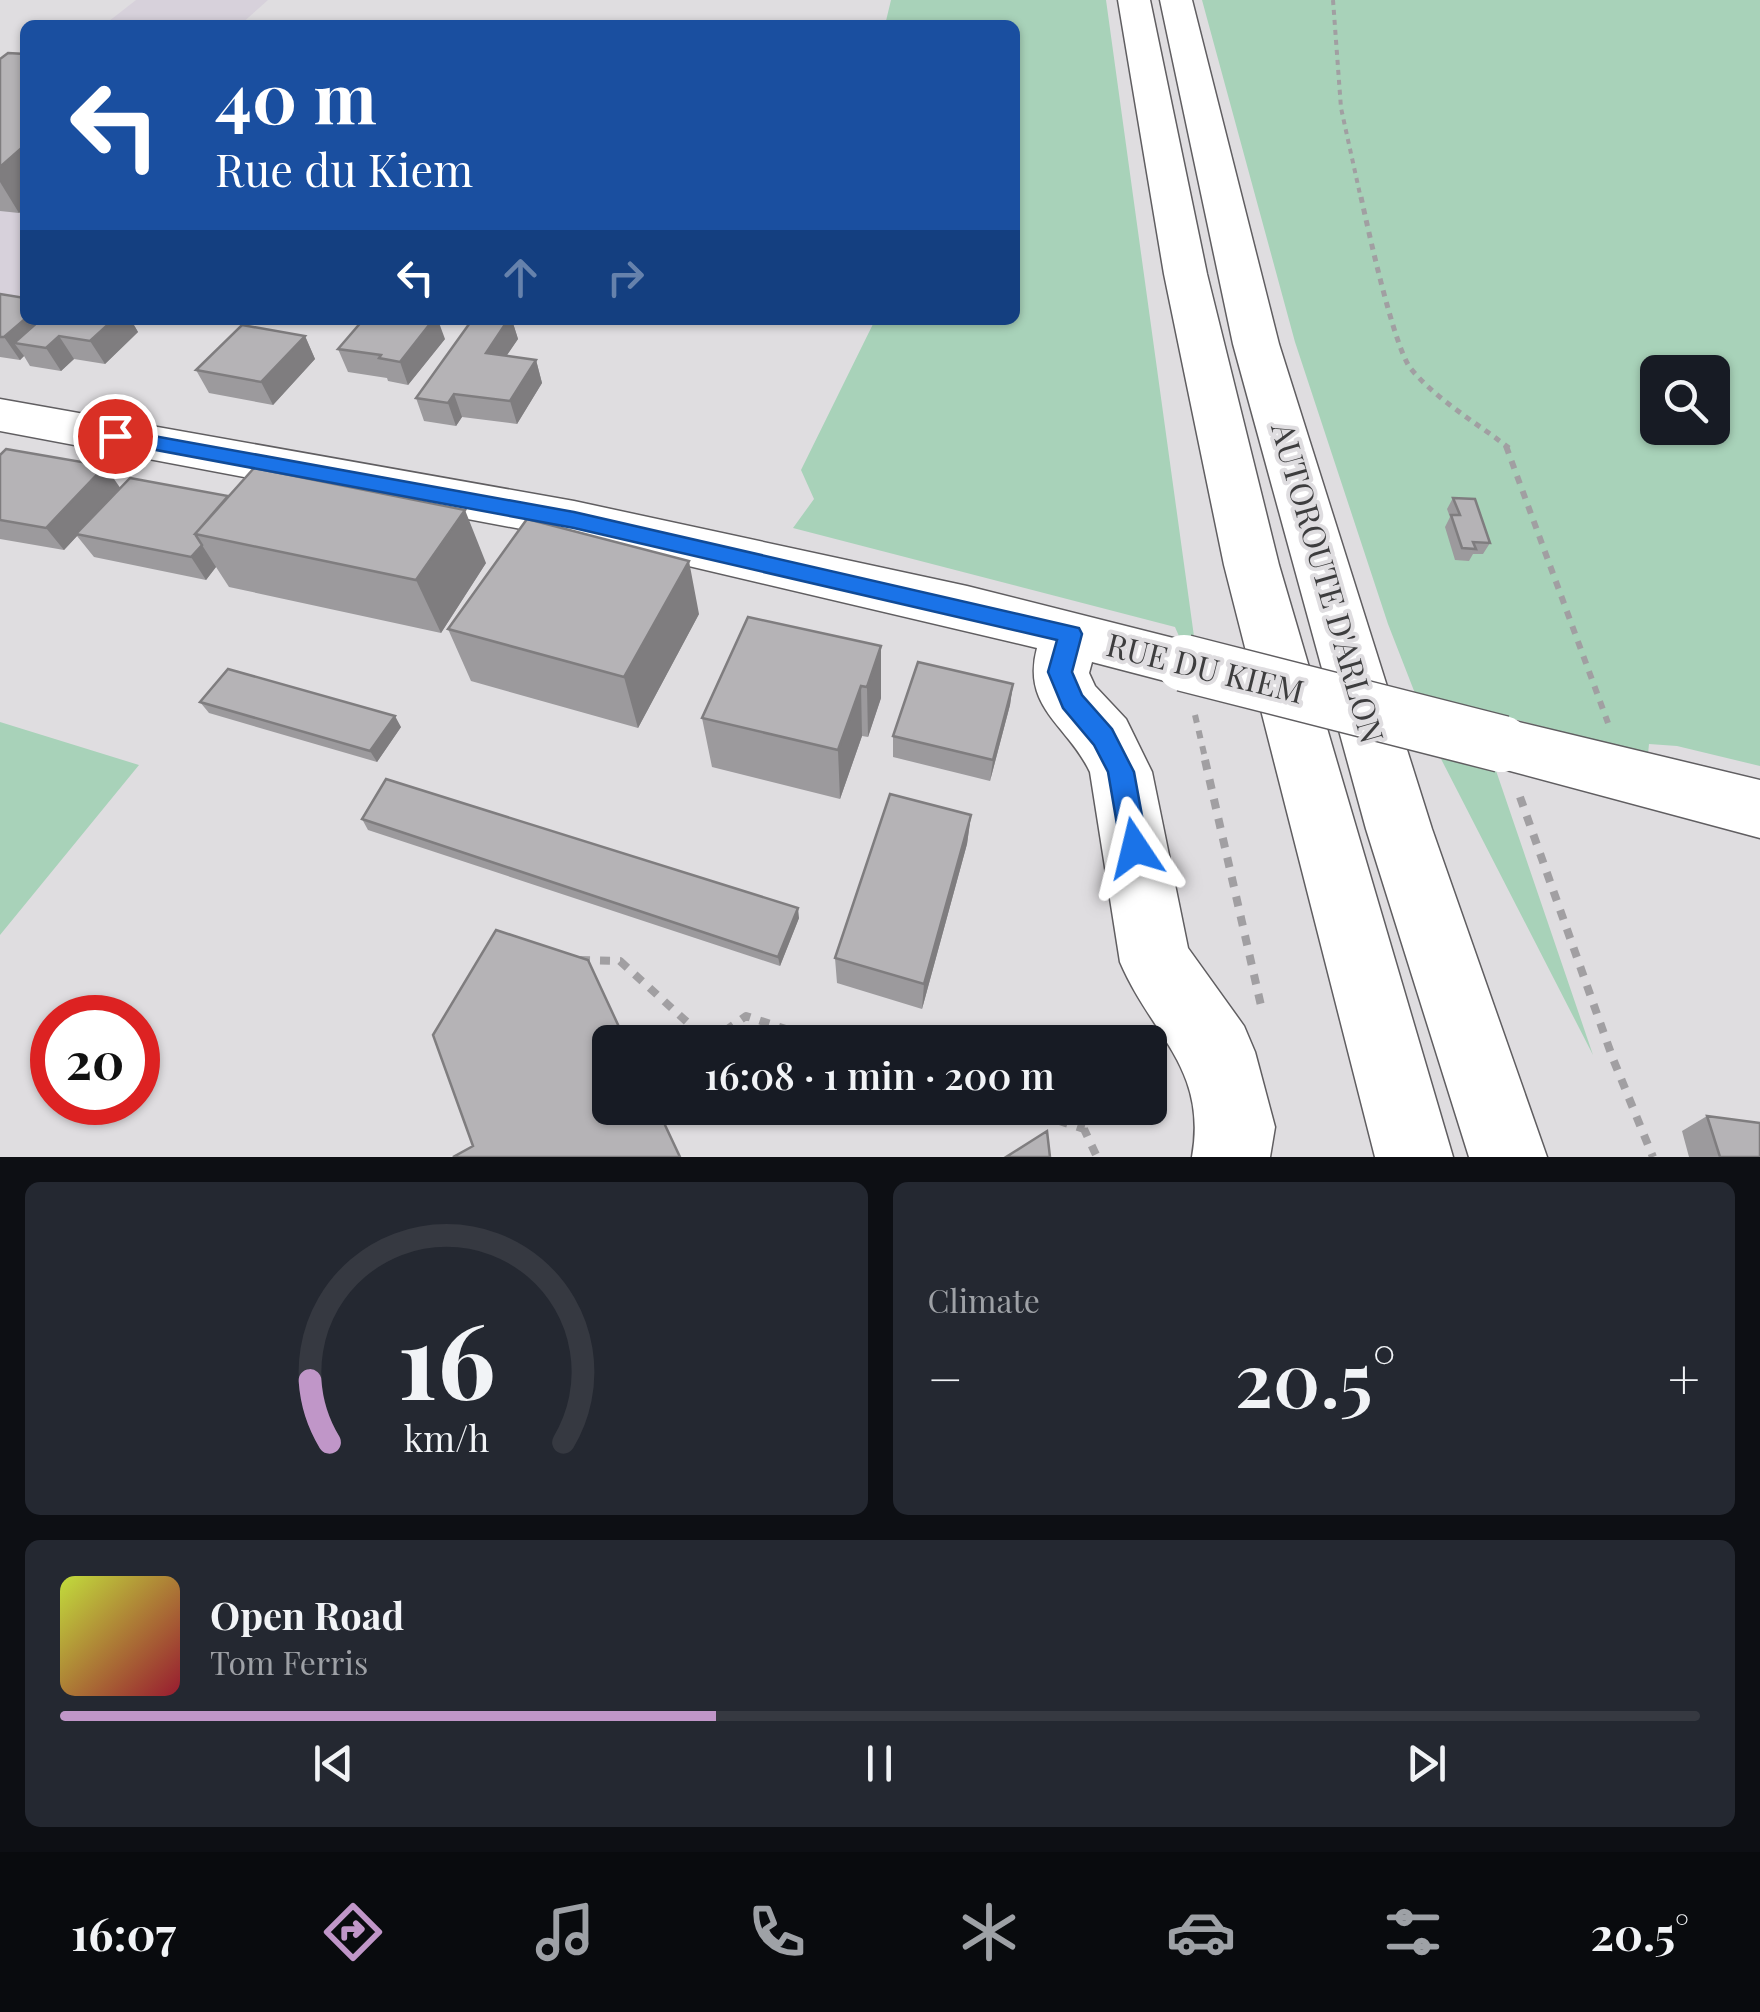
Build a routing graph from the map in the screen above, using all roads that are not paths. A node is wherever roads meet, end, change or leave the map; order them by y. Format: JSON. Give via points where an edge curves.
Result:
{"nodes":[{"id":1,"x":1134,"y":0,"type":"edge"},
{"id":2,"x":1176,"y":0,"type":"edge"},
{"id":3,"x":0,"y":415,"type":"edge"},
{"id":4,"x":1070,"y":634,"type":"junction"},
{"id":5,"x":1760,"y":809,"type":"edge"},
{"id":6,"x":1230,"y":1157,"type":"edge"},
{"id":7,"x":1414,"y":1157,"type":"edge"},
{"id":8,"x":1508,"y":1157,"type":"edge"}],
"edges":[{"from":1,"to":7,"type":"main road","name":"AUTOROUTE D'ARLON","via":[[1204,364],[1249,552]]},
{"from":2,"to":8,"type":"main road","name":"AUTOROUTE D'ARLON","via":[[1256,344],[1399,829]]},
{"from":3,"to":4,"type":"main road","name":"RUE DU KIEM","via":[[574,520]]},
{"from":4,"to":5,"type":"main road","name":"RUE DU KIEM","bridge":true},
{"from":4,"to":6,"type":"main road","via":[[1060,672],[1121,772],[1155,962],[1218,1052],[1236,1128]]}]}
